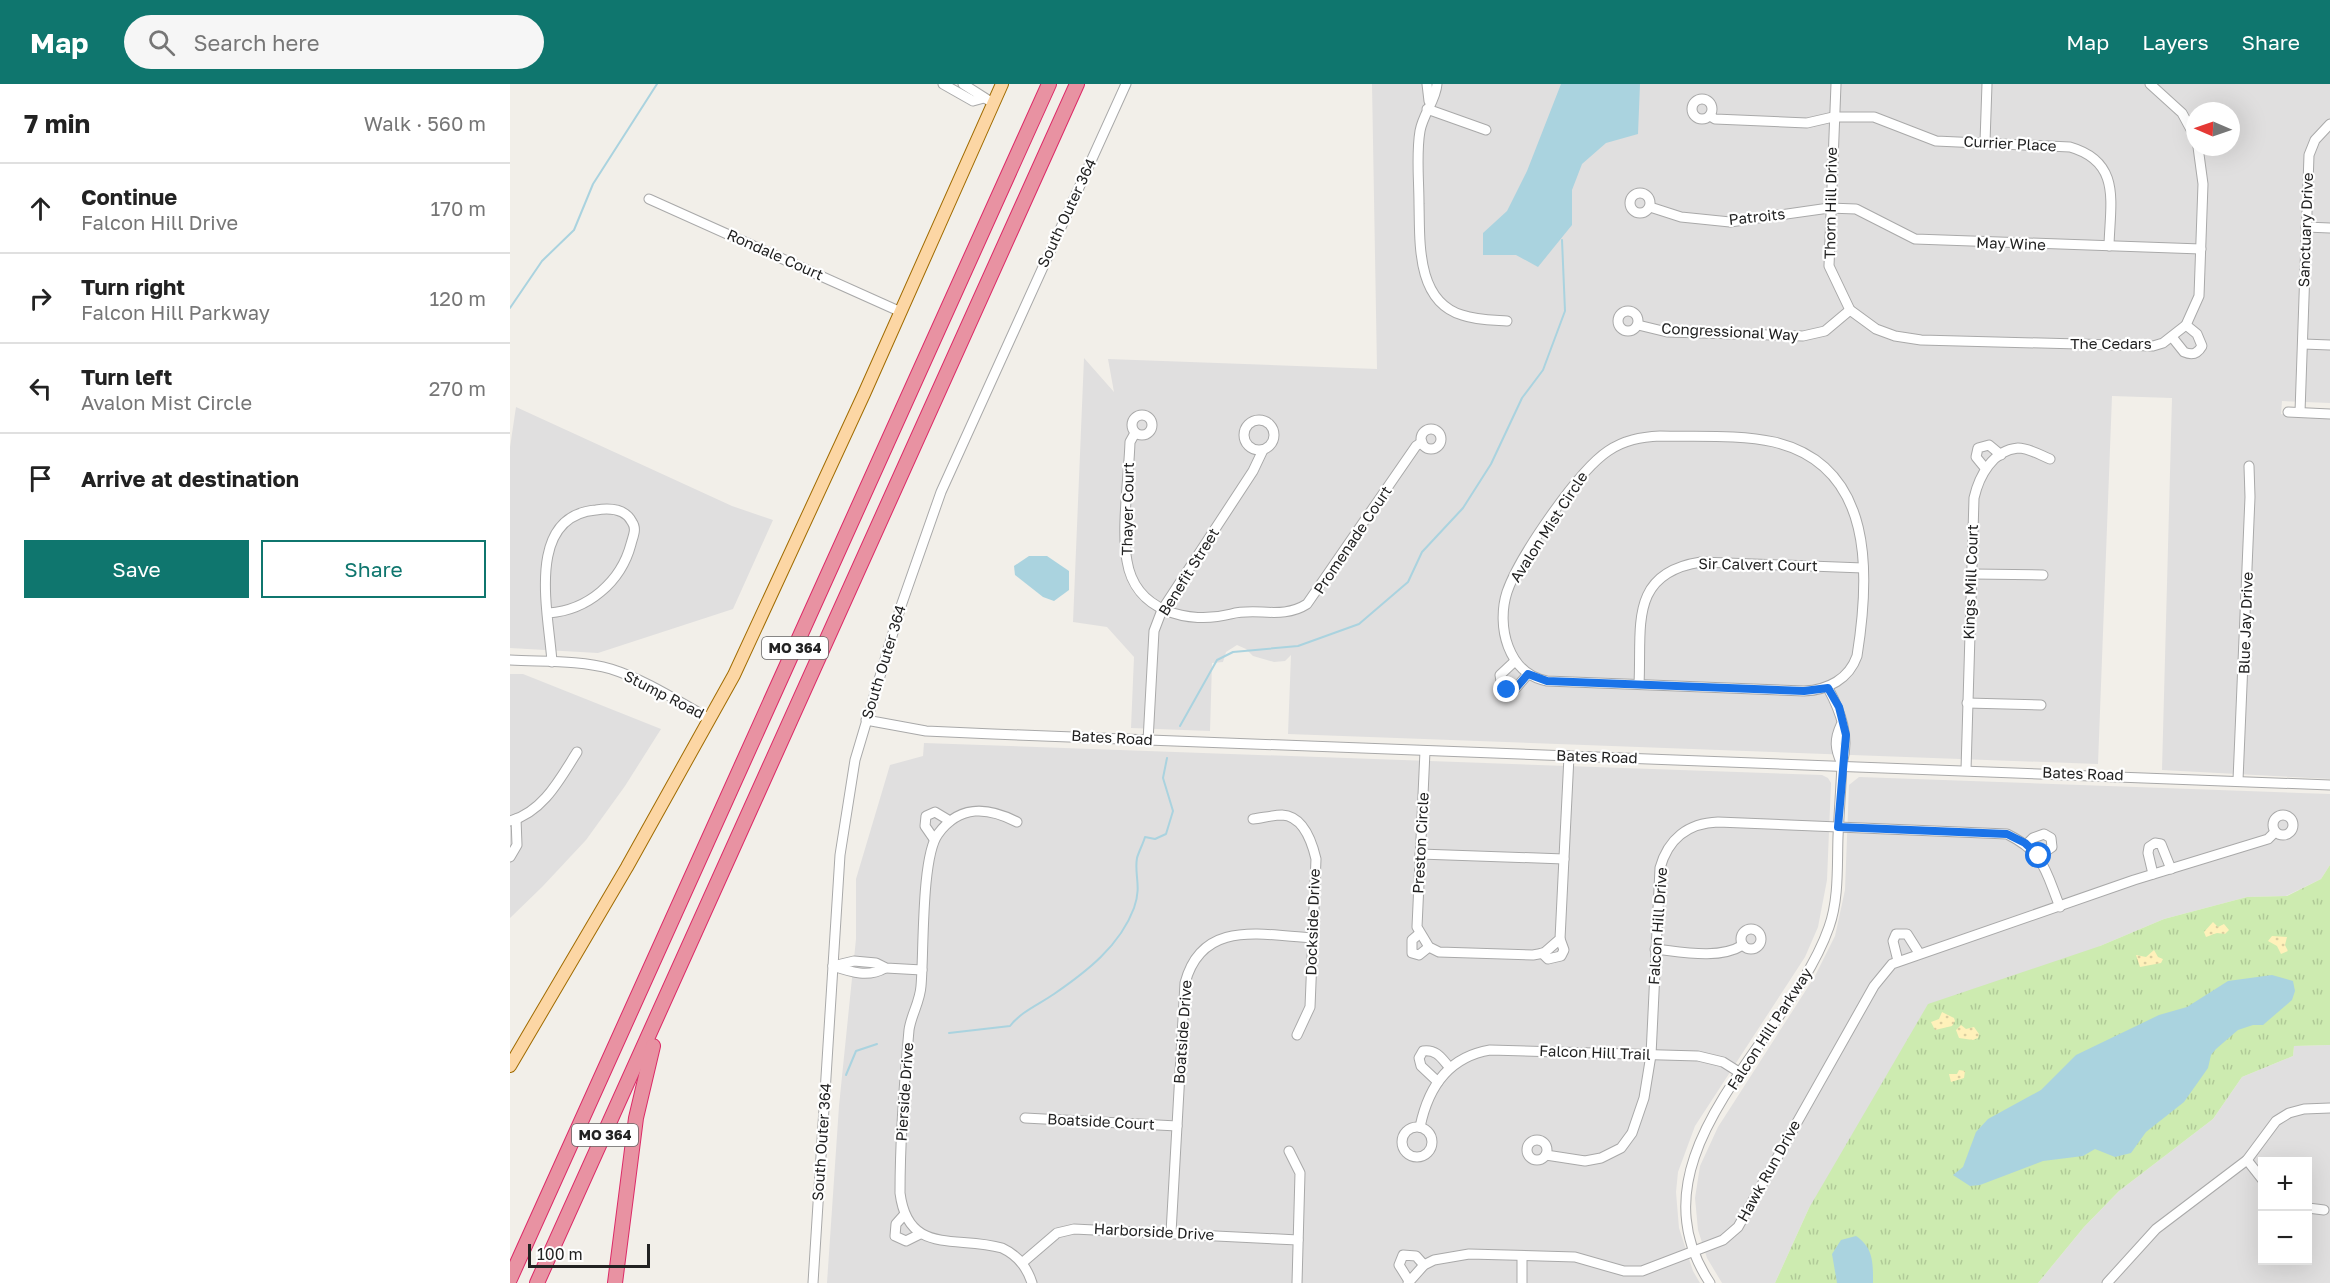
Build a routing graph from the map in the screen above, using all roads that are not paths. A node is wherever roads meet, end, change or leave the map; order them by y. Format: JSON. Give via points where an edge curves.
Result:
{"nodes":[{"id":1,"x":943,"y":84,"type":"edge"},
{"id":2,"x":963,"y":84,"type":"edge"},
{"id":3,"x":1002,"y":84,"type":"edge"},
{"id":4,"x":1049,"y":84,"type":"edge"},
{"id":5,"x":1077,"y":84,"type":"edge"},
{"id":6,"x":1126,"y":84,"type":"edge"},
{"id":7,"x":1427,"y":84,"type":"edge"},
{"id":8,"x":1437,"y":84,"type":"edge"},
{"id":9,"x":1836,"y":84,"type":"edge"},
{"id":10,"x":1987,"y":84,"type":"edge"},
{"id":11,"x":2157,"y":86,"type":"edge"},
{"id":12,"x":989,"y":100,"type":"junction"},
{"id":13,"x":1428,"y":105,"type":"junction"},
{"id":14,"x":1710,"y":116,"type":"dead end"},
{"id":15,"x":1833,"y":117,"type":"junction"},
{"id":16,"x":2186,"y":121,"type":"edge"},
{"id":17,"x":2330,"y":124,"type":"edge"},
{"id":18,"x":1486,"y":130,"type":"dead end"},
{"id":19,"x":1985,"y":142,"type":"junction"},
{"id":20,"x":2199,"y":156,"type":"edge"},
{"id":21,"x":649,"y":199,"type":"dead end"},
{"id":22,"x":1650,"y":207,"type":"dead end"},
{"id":23,"x":1829,"y":208,"type":"junction"},
{"id":24,"x":2306,"y":227,"type":"junction"},
{"id":25,"x":2330,"y":228,"type":"edge"},
{"id":26,"x":2109,"y":246,"type":"junction"},
{"id":27,"x":2200,"y":249,"type":"junction"},
{"id":28,"x":1850,"y":310,"type":"junction"},
{"id":29,"x":901,"y":312,"type":"junction"},
{"id":30,"x":1507,"y":321,"type":"dead end"},
{"id":31,"x":1638,"y":325,"type":"dead end"},
{"id":32,"x":2186,"y":325,"type":"junction"},
{"id":33,"x":2172,"y":337,"type":"junction"},
{"id":34,"x":1921,"y":340,"type":"joint"},
{"id":35,"x":2303,"y":344,"type":"junction"},
{"id":36,"x":2330,"y":345,"type":"edge"},
{"id":37,"x":2288,"y":412,"type":"dead end"},
{"id":38,"x":2300,"y":412,"type":"junction"},
{"id":39,"x":2330,"y":414,"type":"edge"},
{"id":40,"x":1135,"y":433,"type":"dead end"},
{"id":41,"x":1422,"y":442,"type":"dead end"},
{"id":42,"x":1263,"y":450,"type":"dead end"},
{"id":43,"x":2001,"y":455,"type":"junction"},
{"id":44,"x":2050,"y":459,"type":"dead end"},
{"id":45,"x":2248,"y":466,"type":"dead end"},
{"id":46,"x":1985,"y":468,"type":"junction"},
{"id":47,"x":1863,"y":568,"type":"junction"},
{"id":48,"x":1972,"y":574,"type":"junction"},
{"id":49,"x":2043,"y":576,"type":"dead end"},
{"id":50,"x":1162,"y":610,"type":"junction"},
{"id":51,"x":549,"y":613,"type":"junction"},
{"id":52,"x":510,"y":660,"type":"edge"},
{"id":53,"x":1515,"y":660,"type":"junction"},
{"id":54,"x":552,"y":662,"type":"junction"},
{"id":55,"x":1528,"y":674,"type":"junction"},
{"id":56,"x":1639,"y":684,"type":"junction"},
{"id":57,"x":1828,"y":688,"type":"junction"},
{"id":58,"x":1967,"y":703,"type":"junction"},
{"id":59,"x":2041,"y":705,"type":"dead end"},
{"id":60,"x":710,"y":719,"type":"junction"},
{"id":61,"x":866,"y":720,"type":"junction"},
{"id":62,"x":1148,"y":741,"type":"junction"},
{"id":63,"x":1425,"y":751,"type":"junction"},
{"id":64,"x":577,"y":752,"type":"dead end"},
{"id":65,"x":1569,"y":756,"type":"junction"},
{"id":66,"x":1842,"y":764,"type":"junction"},
{"id":67,"x":1966,"y":771,"type":"junction"},
{"id":68,"x":2238,"y":780,"type":"junction"},
{"id":69,"x":2330,"y":784,"type":"edge"},
{"id":70,"x":1253,"y":819,"type":"dead end"},
{"id":71,"x":513,"y":820,"type":"edge"},
{"id":72,"x":950,"y":821,"type":"junction"},
{"id":73,"x":1017,"y":822,"type":"dead end"},
{"id":74,"x":1838,"y":827,"type":"junction"},
{"id":75,"x":2275,"y":832,"type":"dead end"},
{"id":76,"x":934,"y":839,"type":"junction"},
{"id":77,"x":2027,"y":844,"type":"junction"},
{"id":78,"x":1420,"y":854,"type":"junction"},
{"id":79,"x":2039,"y":856,"type":"junction"},
{"id":80,"x":510,"y":857,"type":"edge"},
{"id":81,"x":1564,"y":859,"type":"junction"},
{"id":82,"x":2171,"y":869,"type":"junction"},
{"id":83,"x":2153,"y":874,"type":"junction"},
{"id":84,"x":2060,"y":907,"type":"junction"},
{"id":85,"x":1419,"y":934,"type":"junction"},
{"id":86,"x":1313,"y":938,"type":"junction"},
{"id":87,"x":1743,"y":945,"type":"dead end"},
{"id":88,"x":1428,"y":947,"type":"junction"},
{"id":89,"x":1655,"y":950,"type":"junction"},
{"id":90,"x":1918,"y":953,"type":"junction"},
{"id":91,"x":1898,"y":961,"type":"junction"},
{"id":92,"x":833,"y":966,"type":"junction"},
{"id":93,"x":922,"y":970,"type":"junction"},
{"id":94,"x":671,"y":987,"type":"junction"},
{"id":95,"x":1297,"y":1035,"type":"dead end"},
{"id":96,"x":1651,"y":1055,"type":"junction"},
{"id":97,"x":510,"y":1066,"type":"edge"},
{"id":98,"x":1450,"y":1068,"type":"junction"},
{"id":99,"x":1742,"y":1074,"type":"junction"},
{"id":100,"x":1438,"y":1082,"type":"junction"},
{"id":101,"x":2330,"y":1108,"type":"edge"},
{"id":102,"x":1026,"y":1118,"type":"dead end"},
{"id":103,"x":1177,"y":1126,"type":"junction"},
{"id":104,"x":1420,"y":1127,"type":"dead end"},
{"id":105,"x":1289,"y":1151,"type":"dead end"},
{"id":106,"x":1546,"y":1155,"type":"dead end"},
{"id":107,"x":2247,"y":1160,"type":"junction"},
{"id":108,"x":2258,"y":1174,"type":"edge"},
{"id":109,"x":2312,"y":1209,"type":"edge"},
{"id":110,"x":2324,"y":1210,"type":"dead end"},
{"id":111,"x":904,"y":1215,"type":"junction"},
{"id":112,"x":1171,"y":1233,"type":"junction"},
{"id":113,"x":920,"y":1234,"type":"junction"},
{"id":114,"x":1298,"y":1240,"type":"junction"},
{"id":115,"x":1694,"y":1252,"type":"junction"},
{"id":116,"x":1522,"y":1256,"type":"junction"},
{"id":117,"x":1022,"y":1263,"type":"junction"},
{"id":118,"x":1424,"y":1265,"type":"junction"},
{"id":119,"x":510,"y":1279,"type":"edge"},
{"id":120,"x":1408,"y":1282,"type":"edge"},
{"id":121,"x":537,"y":1283,"type":"edge"},
{"id":122,"x":615,"y":1283,"type":"edge"},
{"id":123,"x":813,"y":1283,"type":"edge"},
{"id":124,"x":1032,"y":1283,"type":"edge"},
{"id":125,"x":1297,"y":1283,"type":"edge"},
{"id":126,"x":1522,"y":1283,"type":"edge"},
{"id":127,"x":1710,"y":1283,"type":"edge"},
{"id":128,"x":2107,"y":1283,"type":"edge"}],
"edges":[{"from":1,"to":12,"type":"street","via":[[973,101]]},
{"from":2,"to":12,"type":"street"},
{"from":3,"to":12,"type":"main road"},
{"from":4,"to":119,"type":"highway","number":"MO 364"},
{"from":5,"to":94,"type":"highway","number":"MO 364"},
{"from":6,"to":61,"type":"street","name":"South Outer 364","via":[[935,508]]},
{"from":7,"to":13,"type":"street"},
{"from":8,"to":13,"type":"street"},
{"from":9,"to":15,"type":"street","name":"Thorn Hill Drive"},
{"from":10,"to":19,"type":"street"},
{"from":11,"to":16,"type":"street"},
{"from":12,"to":29,"type":"main road"},
{"from":13,"to":18,"type":"street"},
{"from":13,"to":30,"type":"street","via":[[1420,131],[1419,153],[1426,278],[1437,298],[1452,311],[1477,319]]},
{"from":14,"to":15,"type":"street","name":"Currier Place","via":[[1777,123],[1807,123]]},
{"from":15,"to":19,"type":"street","name":"Currier Place","via":[[1874,117],[1936,141]]},
{"from":15,"to":23,"type":"street","name":"Thorn Hill Drive"},
{"from":17,"to":24,"type":"street","name":"Sanctuary Drive","via":[[2315,140],[2309,155]]},
{"from":19,"to":26,"type":"street","name":"Currier Place","via":[[2070,147],[2096,158],[2106,170],[2110,186]]},
{"from":20,"to":27,"type":"street","name":"The Cedars","via":[[2203,184]]},
{"from":21,"to":29,"type":"street","name":"Rondale Court"},
{"from":22,"to":23,"type":"street","name":"Patroits","via":[[1681,217],[1730,222]]},
{"from":23,"to":26,"type":"street","name":"May Wine","via":[[1856,209],[1915,239]]},
{"from":23,"to":28,"type":"street","name":"Thorn Hill Drive","via":[[1829,266]]},
{"from":24,"to":25,"type":"street"},
{"from":24,"to":35,"type":"street","name":"Sanctuary Drive"},
{"from":26,"to":27,"type":"street","name":"May Wine"},
{"from":27,"to":32,"type":"street","name":"The Cedars","via":[[2199,296]]},
{"from":28,"to":31,"type":"street","name":"Congressional Way","via":[[1825,331],[1809,335],[1668,332]]},
{"from":28,"to":34,"type":"street","name":"Thorn Hill Drive","via":[[1876,329]]},
{"from":29,"to":60,"type":"main road","via":[[757,629]]},
{"from":32,"to":33,"type":"street","name":"The Cedars"},
{"from":32,"to":33,"type":"street","via":[[2201,340],[2199,352],[2184,352]]},
{"from":33,"to":34,"type":"street","name":"The Cedars","via":[[2153,346]]},
{"from":35,"to":36,"type":"street"},
{"from":35,"to":38,"type":"street","name":"Sanctuary Drive"},
{"from":37,"to":38,"type":"street"},
{"from":38,"to":39,"type":"street"},
{"from":40,"to":50,"type":"street","name":"Thayer Court","via":[[1130,442],[1126,559],[1132,580]]},
{"from":41,"to":50,"type":"street","name":"Promenade Court","via":[[1307,604],[1276,614],[1233,613],[1212,619]]},
{"from":42,"to":50,"type":"street","name":"Benefit Street"},
{"from":43,"to":44,"type":"street","via":[[2017,448]]},
{"from":43,"to":46,"type":"street"},
{"from":43,"to":46,"type":"street","via":[[1989,445],[1978,448],[1976,457]]},
{"from":45,"to":68,"type":"street","name":"Blue Jay Drive"},
{"from":46,"to":48,"type":"street","name":"Kings Mill Court","via":[[1974,498]]},
{"from":47,"to":53,"type":"street","name":"Avalon Mist Circle","via":[[1862,533],[1852,505],[1829,472],[1801,452],[1772,441],[1660,436],[1632,439],[1607,451],[1586,469],[1509,586],[1504,604],[1506,640]]},
{"from":47,"to":56,"type":"street","name":"Sir Calvert Court","via":[[1701,562],[1666,573],[1651,587],[1643,603]]},
{"from":47,"to":57,"type":"street","name":"Avalon Mist Circle","via":[[1857,656],[1847,672]]},
{"from":48,"to":49,"type":"street"},
{"from":48,"to":58,"type":"street","name":"Kings Mill Court"},
{"from":50,"to":62,"type":"street","name":"Benefit Street","via":[[1154,631]]},
{"from":51,"to":51,"type":"street","via":[[544,566],[559,530],[570,518],[587,510],[611,508],[625,514],[635,531],[619,573],[596,597]]},
{"from":51,"to":54,"type":"street"},
{"from":52,"to":54,"type":"street","name":"Stump Road"},
{"from":53,"to":55,"type":"street","name":"Avalon Mist Circle"},
{"from":53,"to":55,"type":"street","via":[[1500,675],[1502,687],[1515,689]]},
{"from":54,"to":60,"type":"street","name":"Stump Road","via":[[621,672]]},
{"from":55,"to":56,"type":"street","via":[[1547,681]]},
{"from":56,"to":57,"type":"street","via":[[1804,691]]},
{"from":57,"to":66,"type":"street","name":"Falcon Hill Parkway","via":[[1839,707],[1846,735]]},
{"from":58,"to":59,"type":"street"},
{"from":58,"to":67,"type":"street","name":"Kings Mill Court"},
{"from":60,"to":97,"type":"main road"},
{"from":61,"to":62,"type":"street","name":"Bates Road","via":[[926,731]]},
{"from":61,"to":92,"type":"street","name":"South Outer 364","via":[[847,799]]},
{"from":62,"to":63,"type":"street","name":"Bates Road"},
{"from":63,"to":65,"type":"street","name":"Bates Road"},
{"from":63,"to":78,"type":"street","name":"Preston Circle"},
{"from":64,"to":71,"type":"street","via":[[555,788],[535,809]]},
{"from":65,"to":66,"type":"street","name":"Bates Road"},
{"from":65,"to":81,"type":"street","name":"Preston Circle"},
{"from":66,"to":67,"type":"street","name":"Bates Road"},
{"from":66,"to":74,"type":"street","name":"Falcon Hill Parkway"},
{"from":67,"to":68,"type":"street","name":"Bates Road"},
{"from":68,"to":69,"type":"street","name":"Bates Road"},
{"from":70,"to":86,"type":"street","name":"Dockside Drive","via":[[1289,817],[1312,844],[1316,869]]},
{"from":71,"to":80,"type":"street","via":[[518,845]]},
{"from":72,"to":73,"type":"street","name":"Pierside Drive","via":[[977,809]]},
{"from":72,"to":76,"type":"street","name":"Pierside Drive"},
{"from":72,"to":76,"type":"street","name":"Pierside Drive","via":[[935,812],[926,816],[925,826]]},
{"from":74,"to":77,"type":"street","name":"Falcon Hill Drive","via":[[2007,834]]},
{"from":74,"to":89,"type":"street","name":"Falcon Hill Drive","via":[[1718,822],[1689,828],[1670,844],[1662,862]]},
{"from":74,"to":99,"type":"street","name":"Falcon Hill Parkway","via":[[1836,887],[1829,928],[1784,1010]]},
{"from":75,"to":82,"type":"street","name":"Hawk Run Drive","via":[[2268,839]]},
{"from":76,"to":93,"type":"street","name":"Pierside Drive"},
{"from":77,"to":79,"type":"street","name":"Falcon Hill Drive"},
{"from":77,"to":79,"type":"street","via":[[2038,835],[2051,838],[2052,847]]},
{"from":78,"to":81,"type":"street"},
{"from":78,"to":85,"type":"street","name":"Preston Circle"},
{"from":79,"to":84,"type":"street","name":"Falcon Hill Drive"},
{"from":81,"to":88,"type":"street","name":"Preston Circle","via":[[1560,939],[1551,949],[1542,953],[1438,952]]},
{"from":82,"to":83,"type":"street","name":"Hawk Run Drive"},
{"from":82,"to":83,"type":"street","via":[[2162,844],[2155,843],[2148,853]]},
{"from":83,"to":84,"type":"street","name":"Hawk Run Drive"},
{"from":84,"to":90,"type":"street","name":"Hawk Run Drive"},
{"from":85,"to":88,"type":"street"},
{"from":85,"to":88,"type":"street","name":"Preston Circle","via":[[1410,944],[1412,953],[1419,955]]},
{"from":86,"to":95,"type":"street","name":"Dockside Drive","via":[[1310,1007]]},
{"from":86,"to":103,"type":"street","name":"Boatside Drive","via":[[1232,936],[1216,939],[1195,955],[1185,983]]},
{"from":87,"to":89,"type":"street","via":[[1727,952]]},
{"from":89,"to":96,"type":"street","name":"Falcon Hill Drive"},
{"from":90,"to":91,"type":"street","name":"Hawk Run Drive"},
{"from":90,"to":91,"type":"street","via":[[1907,934],[1896,934],[1893,941]]},
{"from":91,"to":115,"type":"street","name":"Hawk Run Drive","via":[[1874,986],[1738,1227],[1723,1240]]},
{"from":92,"to":93,"type":"street","via":[[854,961]]},
{"from":92,"to":123,"type":"street","name":"South Outer 364"},
{"from":93,"to":111,"type":"street","name":"Pierside Drive","via":[[910,1027],[900,1173]]},
{"from":94,"to":121,"type":"highway","number":"MO 364"},
{"from":94,"to":122,"type":"highway","via":[[639,1100]]},
{"from":96,"to":98,"type":"street","name":"Falcon Hill Trail","via":[[1502,1049],[1477,1052]]},
{"from":96,"to":99,"type":"street","name":"Falcon Hill Trail","via":[[1698,1056],[1723,1062]]},
{"from":96,"to":106,"type":"street","name":"Falcon Hill Drive","via":[[1641,1107],[1632,1133],[1621,1148],[1611,1155],[1585,1161]]},
{"from":98,"to":100,"type":"street","name":"Falcon Hill Trail"},
{"from":98,"to":100,"type":"street","via":[[1437,1053],[1423,1051],[1419,1058],[1421,1066]]},
{"from":99,"to":115,"type":"street","name":"Falcon Hill Parkway","via":[[1699,1142],[1689,1167],[1686,1216]]},
{"from":100,"to":104,"type":"street","name":"Falcon Hill Trail","via":[[1427,1097]]},
{"from":101,"to":107,"type":"street","via":[[2304,1109],[2276,1121]]},
{"from":102,"to":103,"type":"street","name":"Boatside Court"},
{"from":103,"to":112,"type":"street","name":"Boatside Drive"},
{"from":105,"to":114,"type":"street","via":[[1300,1173]]},
{"from":107,"to":108,"type":"street"},
{"from":107,"to":128,"type":"street","via":[[2156,1229]]},
{"from":109,"to":110,"type":"street"},
{"from":111,"to":113,"type":"street"},
{"from":111,"to":113,"type":"street","name":"Pierside Drive","via":[[896,1224],[895,1236],[906,1241]]},
{"from":112,"to":114,"type":"street","name":"Harborside Drive"},
{"from":112,"to":117,"type":"street","name":"Harborside Drive","via":[[1074,1228],[1057,1233]]},
{"from":113,"to":117,"type":"street","name":"Pierside Drive","via":[[1002,1248]]},
{"from":114,"to":125,"type":"street"},
{"from":115,"to":116,"type":"street","name":"Hawk Run Drive","via":[[1642,1271],[1624,1271],[1575,1257]]},
{"from":115,"to":127,"type":"street","name":"Falcon Hill Parkway"},
{"from":116,"to":118,"type":"street","name":"Hawk Run Drive","via":[[1469,1254],[1443,1257]]},
{"from":116,"to":126,"type":"street"},
{"from":117,"to":124,"type":"street"},
{"from":118,"to":120,"type":"street","name":"Hawk Run Drive"},
{"from":118,"to":120,"type":"street","name":"Hawk Run Drive","via":[[1416,1256],[1402,1256],[1399,1265]]}]}
